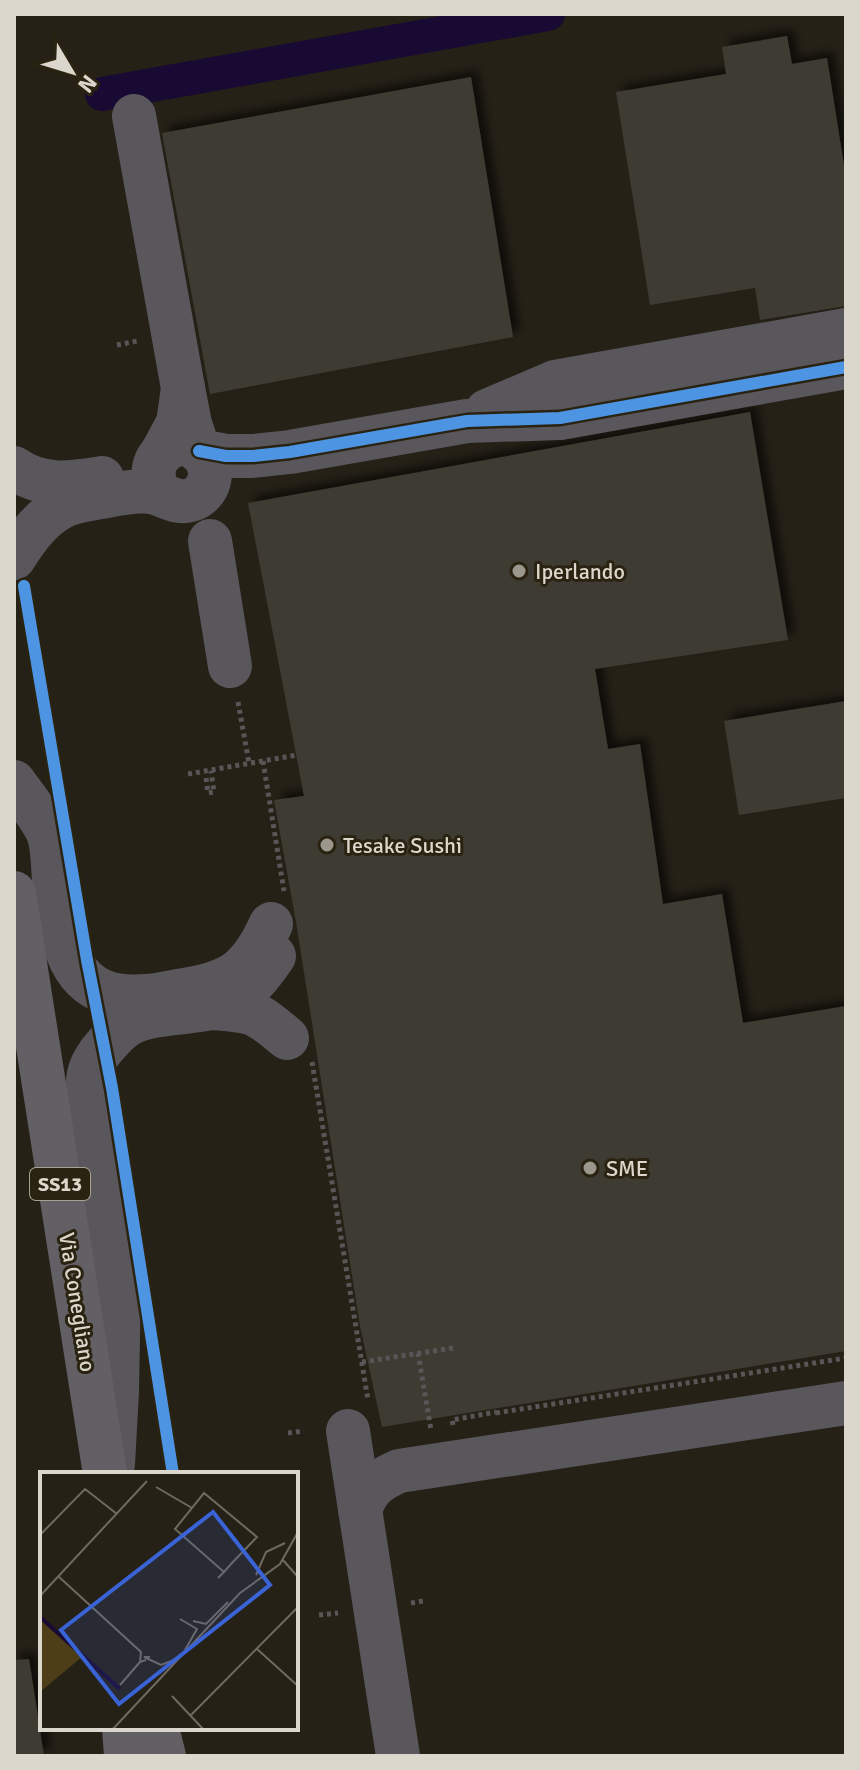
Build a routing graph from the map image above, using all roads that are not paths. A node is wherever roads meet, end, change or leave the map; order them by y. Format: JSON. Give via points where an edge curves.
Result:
{"nodes":[{"id":1,"x":134,"y":116,"type":"dead end"},
{"id":2,"x":846,"y":330,"type":"edge"},
{"id":3,"x":846,"y":367,"type":"edge"},
{"id":4,"x":467,"y":421,"type":"junction"},
{"id":5,"x":14,"y":468,"type":"edge"},
{"id":6,"x":180,"y":476,"type":"junction"},
{"id":7,"x":14,"y":558,"type":"edge"},
{"id":8,"x":230,"y":666,"type":"road end"},
{"id":9,"x":14,"y":782,"type":"edge"},
{"id":10,"x":14,"y":893,"type":"edge"},
{"id":11,"x":212,"y":1008,"type":"junction"},
{"id":12,"x":299,"y":1046,"type":"road end"},
{"id":13,"x":846,"y":1403,"type":"edge"},
{"id":14,"x":399,"y":1471,"type":"junction"},
{"id":15,"x":105,"y":1472,"type":"edge"},
{"id":16,"x":112,"y":1472,"type":"edge"},
{"id":17,"x":360,"y":1510,"type":"junction"},
{"id":18,"x":124,"y":1730,"type":"edge"},
{"id":19,"x":158,"y":1730,"type":"edge"},
{"id":20,"x":126,"y":1756,"type":"edge"},
{"id":21,"x":164,"y":1756,"type":"edge"},
{"id":22,"x":398,"y":1756,"type":"edge"}],
"edges":[{"from":1,"to":6,"type":"street","via":[[190,424]]},
{"from":2,"to":4,"type":"street","via":[[555,382]]},
{"from":3,"to":4,"type":"street","via":[[560,418]]},
{"from":4,"to":6,"type":"street","via":[[290,452],[229,472]]},
{"from":5,"to":6,"type":"street","via":[[61,484],[124,474]]},
{"from":6,"to":7,"type":"street","via":[[141,491],[60,508],[41,522]]},
{"from":6,"to":8,"type":"street","via":[[192,516],[210,541]]},
{"from":9,"to":11,"type":"street","via":[[49,834],[60,924],[71,962],[98,988],[146,996],[221,982],[252,960],[277,927],[256,981]]},
{"from":10,"to":15,"type":"main road","name":"Via Conegliano","number":"SS13"},
{"from":11,"to":12,"type":"street","via":[[248,1010]]},
{"from":11,"to":16,"type":"street","via":[[128,1025],[90,1067],[90,1116],[119,1283]]},
{"from":13,"to":14,"type":"street"},
{"from":14,"to":17,"type":"street","via":[[366,1493]]},
{"from":14,"to":17,"type":"street","via":[[376,1461],[348,1431]]},
{"from":17,"to":22,"type":"street"},
{"from":18,"to":20,"type":"main road"},
{"from":19,"to":21,"type":"main road"}]}
